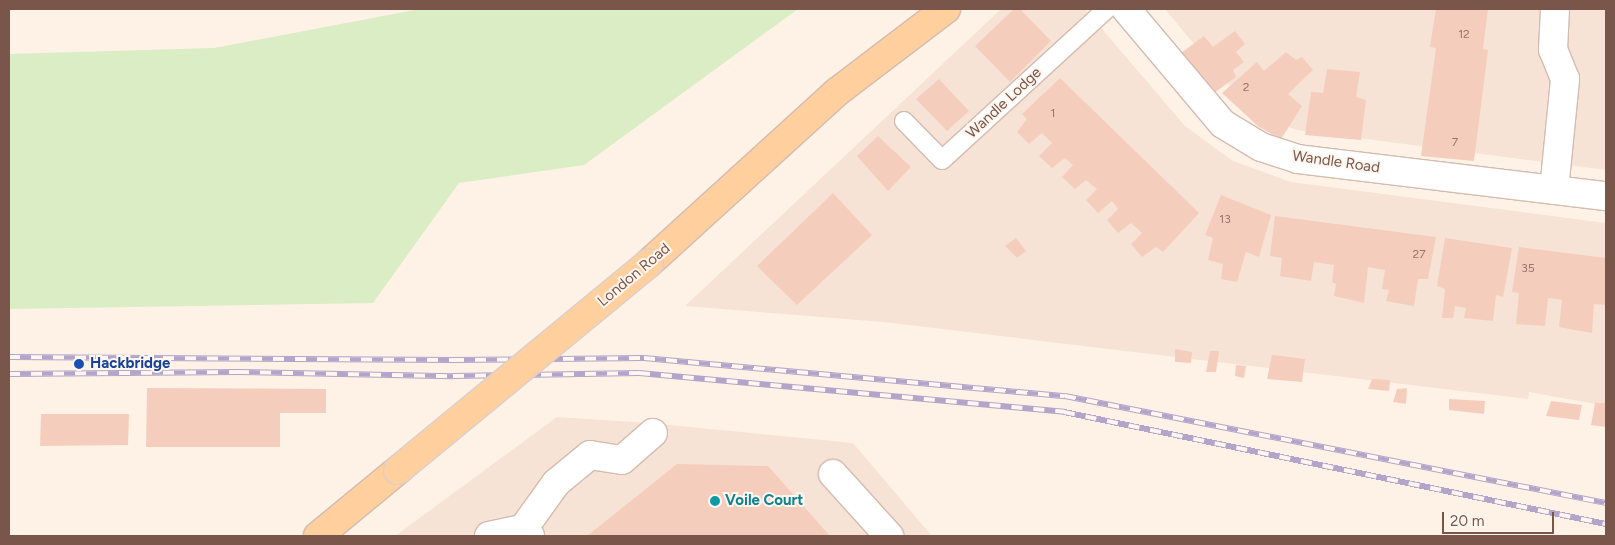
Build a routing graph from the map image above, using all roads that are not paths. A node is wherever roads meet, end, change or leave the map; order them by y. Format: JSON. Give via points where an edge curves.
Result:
{"nodes":[{"id":1,"x":946,"y":9,"type":"edge"},
{"id":2,"x":1107,"y":9,"type":"edge"},
{"id":3,"x":1126,"y":9,"type":"edge"},
{"id":4,"x":1555,"y":9,"type":"edge"},
{"id":5,"x":904,"y":121,"type":"dead end"},
{"id":6,"x":1554,"y":190,"type":"junction"},
{"id":7,"x":1606,"y":196,"type":"edge"},
{"id":8,"x":654,"y":433,"type":"dead end"},
{"id":9,"x":833,"y":474,"type":"dead end"},
{"id":10,"x":526,"y":533,"type":"edge"},
{"id":11,"x":318,"y":536,"type":"edge"},
{"id":12,"x":489,"y":536,"type":"edge"},
{"id":13,"x":889,"y":536,"type":"edge"}],
"edges":[{"from":1,"to":11,"type":"main road","name":"London Road","bridge":true,"via":[[837,92],[649,263]]},
{"from":2,"to":5,"type":"lane","name":"Wandle Lodge","via":[[942,160]]},
{"from":3,"to":6,"type":"street","name":"Wandle Road","via":[[1223,124],[1260,147],[1298,159]]},
{"from":4,"to":6,"type":"street","via":[[1553,50],[1565,79]]},
{"from":6,"to":7,"type":"street","name":"Wandle Road"},
{"from":8,"to":10,"type":"street","via":[[622,460],[590,455],[556,483]]},
{"from":9,"to":13,"type":"street"},
{"from":10,"to":12,"type":"street"}]}
